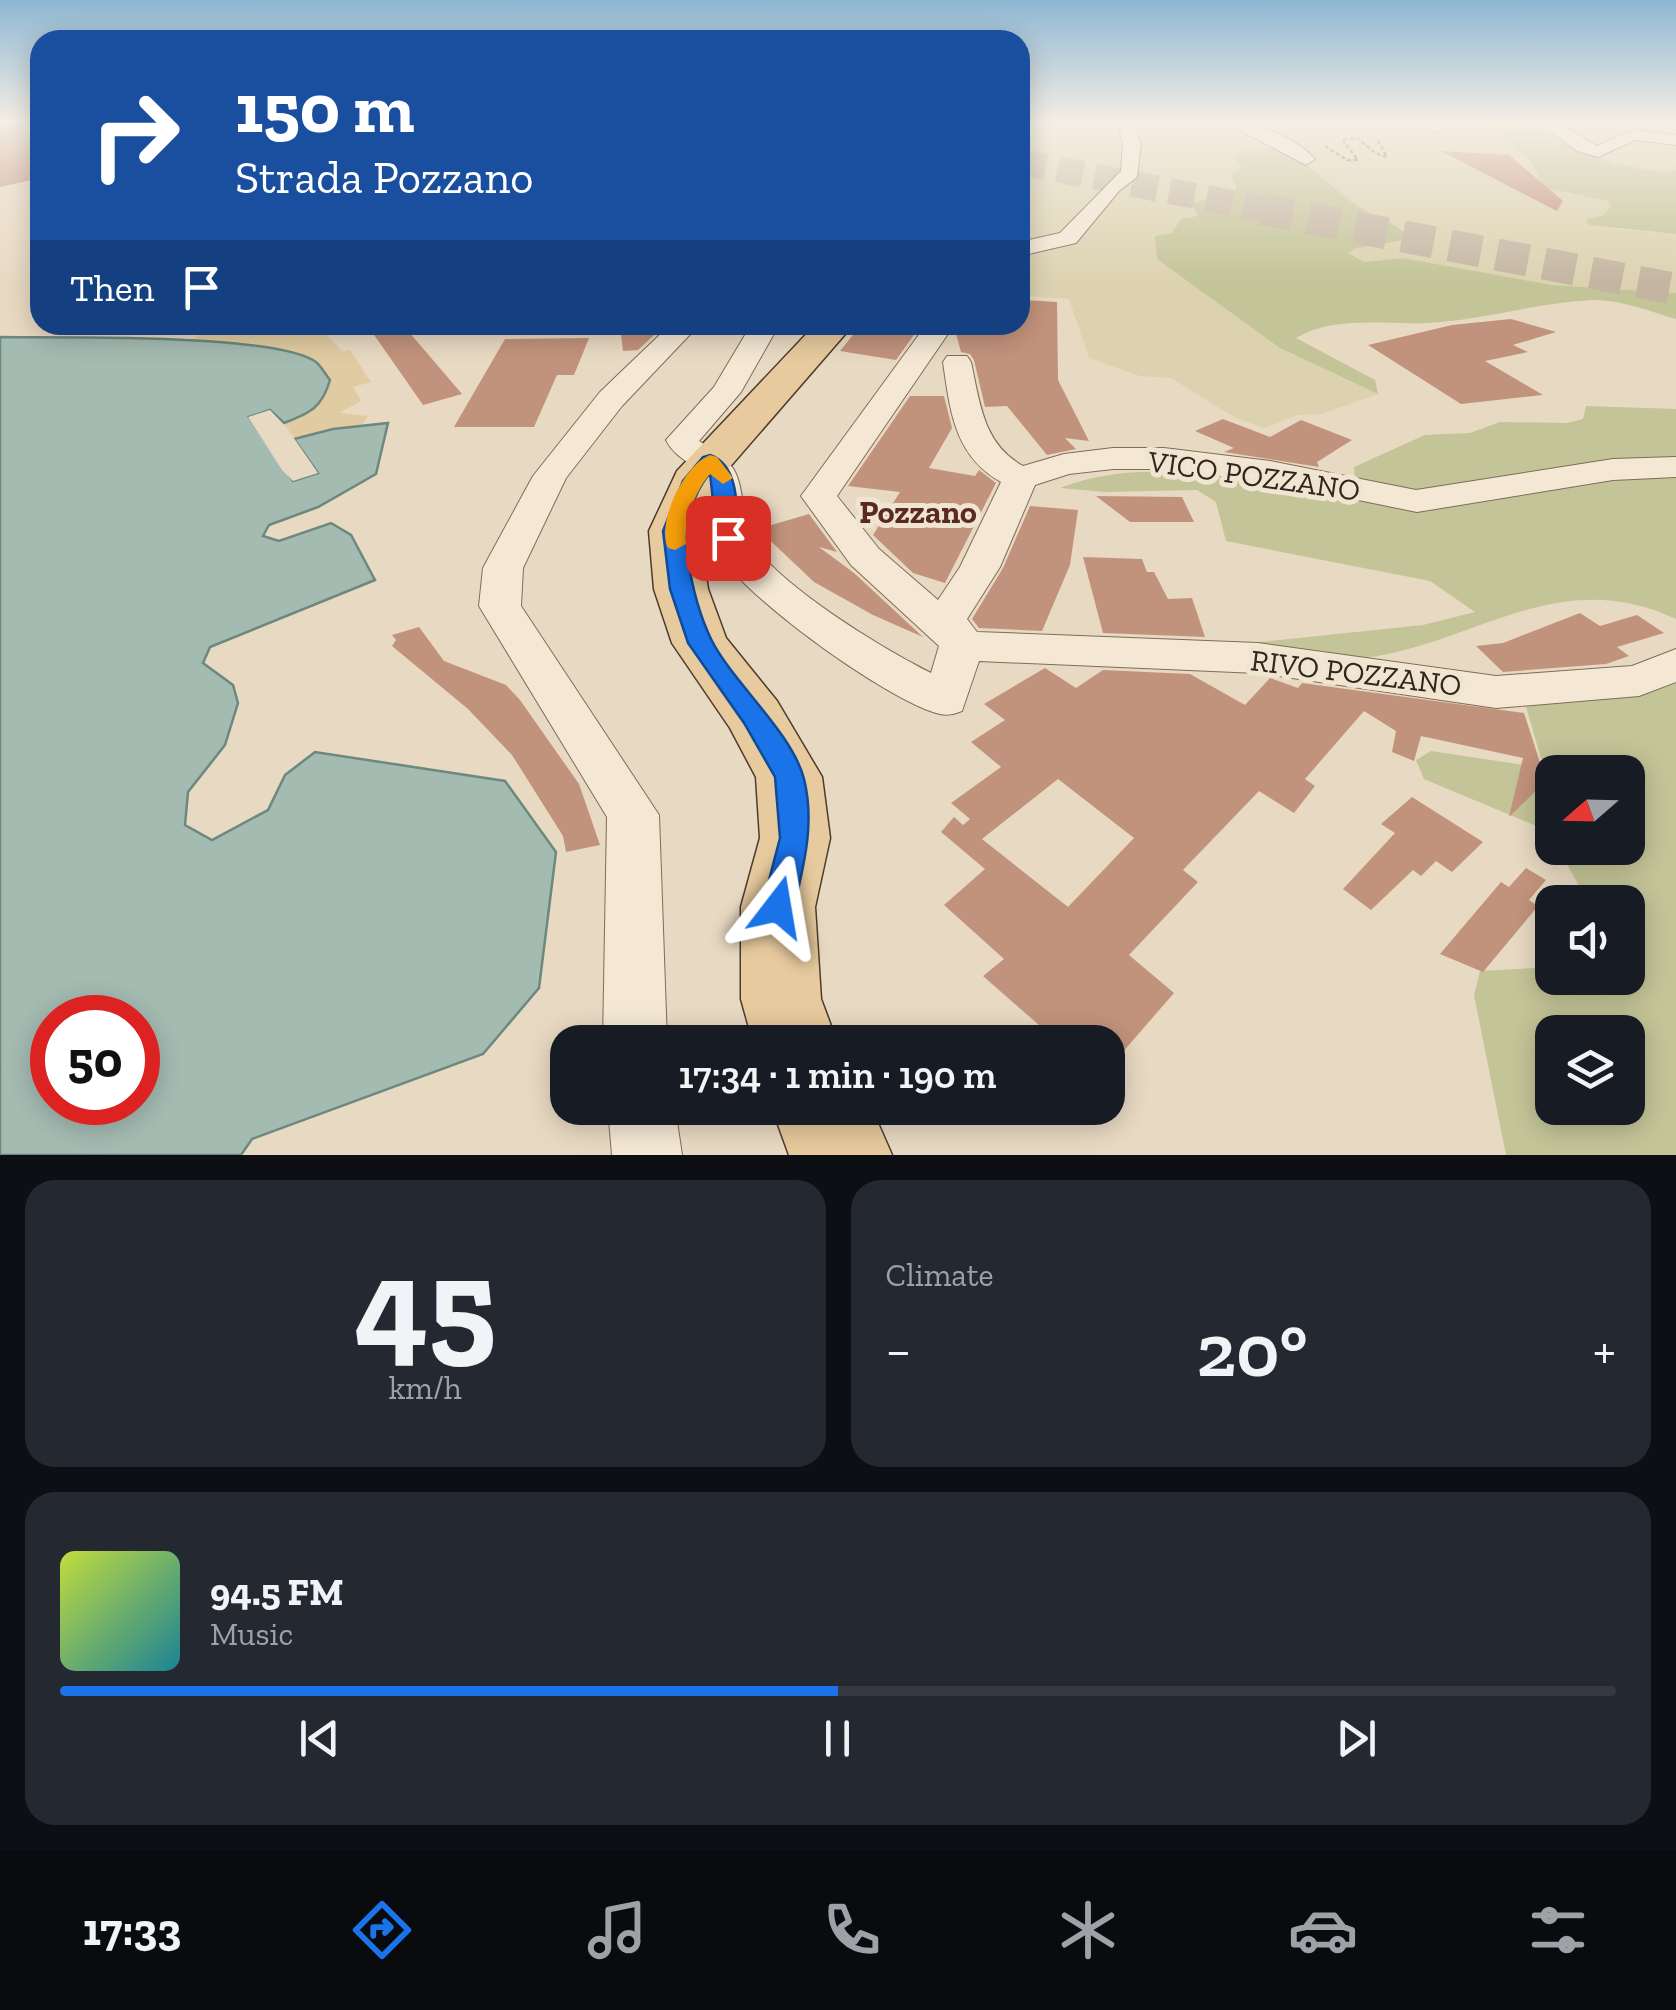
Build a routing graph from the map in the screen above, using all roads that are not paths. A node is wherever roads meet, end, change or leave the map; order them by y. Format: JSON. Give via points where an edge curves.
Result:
{"nodes":[{"id":1,"x":1126,"y":176,"type":"edge"},
{"id":2,"x":1030,"y":246,"type":"edge"},
{"id":3,"x":675,"y":335,"type":"edge"},
{"id":4,"x":759,"y":335,"type":"edge"},
{"id":5,"x":826,"y":335,"type":"edge"},
{"id":6,"x":933,"y":335,"type":"edge"},
{"id":7,"x":957,"y":362,"type":"dead end"},
{"id":8,"x":710,"y":461,"type":"junction"},
{"id":9,"x":1676,"y":466,"type":"edge"},
{"id":10,"x":1020,"y":478,"type":"junction"},
{"id":11,"x":962,"y":643,"type":"junction"},
{"id":12,"x":1676,"y":664,"type":"edge"},
{"id":13,"x":636,"y":1025,"type":"edge"},
{"id":14,"x":790,"y":1025,"type":"edge"},
{"id":15,"x":643,"y":1125,"type":"edge"},
{"id":16,"x":822,"y":1125,"type":"edge"},
{"id":17,"x":646,"y":1155,"type":"edge"},
{"id":18,"x":846,"y":1155,"type":"edge"}],
"edges":[{"from":1,"to":2,"type":"street","via":[[1068,238]]},
{"from":3,"to":13,"type":"street","via":[[611,399],[550,476],[503,568],[500,606],[633,816]]},
{"from":4,"to":8,"type":"street","via":[[726,392],[682,440]]},
{"from":5,"to":8,"type":"main road"},
{"from":6,"to":11,"type":"street","via":[[819,496],[852,544]]},
{"from":7,"to":10,"type":"street","via":[[980,453]]},
{"from":8,"to":11,"type":"street","via":[[722,474],[728,538],[750,568],[861,655],[946,700]]},
{"from":8,"to":14,"type":"main road","via":[[693,481],[674,531],[681,589],[700,643],[789,777],[795,838],[778,907],[782,999]]},
{"from":9,"to":10,"type":"street","name":"VICO POZZANO","via":[[1637,465],[1502,488],[1449,490],[1417,501],[1139,458],[1099,458]]},
{"from":10,"to":11,"type":"street","via":[[980,566],[946,620]]},
{"from":11,"to":12,"type":"street","name":"RIVO POZZANO","via":[[992,650],[1258,658],[1496,692],[1639,681]]},
{"from":15,"to":17,"type":"street"},
{"from":16,"to":18,"type":"main road"}]}
